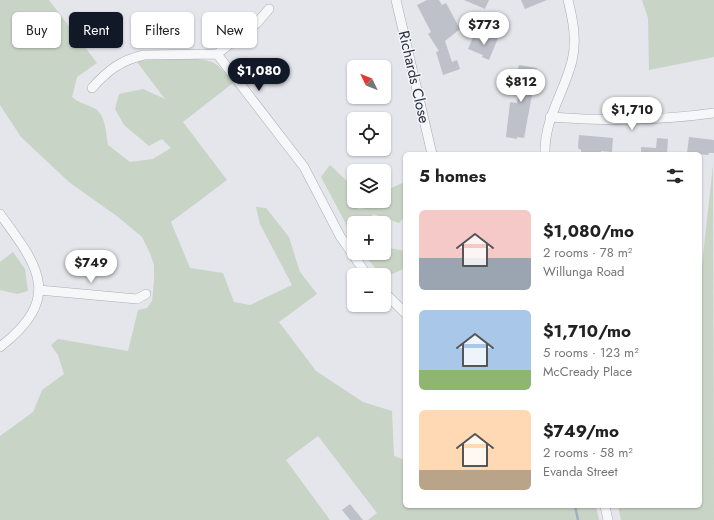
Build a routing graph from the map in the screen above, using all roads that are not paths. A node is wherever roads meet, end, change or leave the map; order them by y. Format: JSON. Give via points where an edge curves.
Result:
{"nodes":[{"id":1,"x":396,"y":0,"type":"edge"},
{"id":2,"x":568,"y":0,"type":"edge"},
{"id":3,"x":270,"y":9,"type":"dead end"},
{"id":4,"x":217,"y":54,"type":"junction"},
{"id":5,"x":92,"y":88,"type":"dead end"},
{"id":6,"x":714,"y":113,"type":"edge"},
{"id":7,"x":550,"y":117,"type":"junction"},
{"id":8,"x":432,"y":152,"type":"edge"},
{"id":9,"x":546,"y":152,"type":"edge"},
{"id":10,"x":0,"y":214,"type":"edge"},
{"id":11,"x":362,"y":268,"type":"edge"},
{"id":12,"x":39,"y":290,"type":"junction"},
{"id":13,"x":146,"y":294,"type":"dead end"},
{"id":14,"x":391,"y":299,"type":"edge"},
{"id":15,"x":403,"y":311,"type":"edge"},
{"id":16,"x":0,"y":347,"type":"edge"},
{"id":17,"x":605,"y":508,"type":"edge"},
{"id":18,"x":608,"y":520,"type":"edge"}],
"edges":[{"from":1,"to":8,"type":"street","name":"Richards Close"},
{"from":2,"to":7,"type":"street","via":[[573,18],[572,60]]},
{"from":3,"to":4,"type":"street","via":[[257,23]]},
{"from":4,"to":5,"type":"street","via":[[144,55],[132,58],[105,74]]},
{"from":4,"to":11,"type":"street","via":[[304,167],[340,236]]},
{"from":6,"to":7,"type":"street","via":[[628,121]]},
{"from":7,"to":9,"type":"street","via":[[545,142]]},
{"from":10,"to":12,"type":"street","via":[[25,247],[36,268]]},
{"from":12,"to":13,"type":"street","via":[[137,299]]},
{"from":12,"to":16,"type":"street","via":[[36,306],[26,324]]},
{"from":14,"to":15,"type":"street"},
{"from":17,"to":18,"type":"street"}]}
